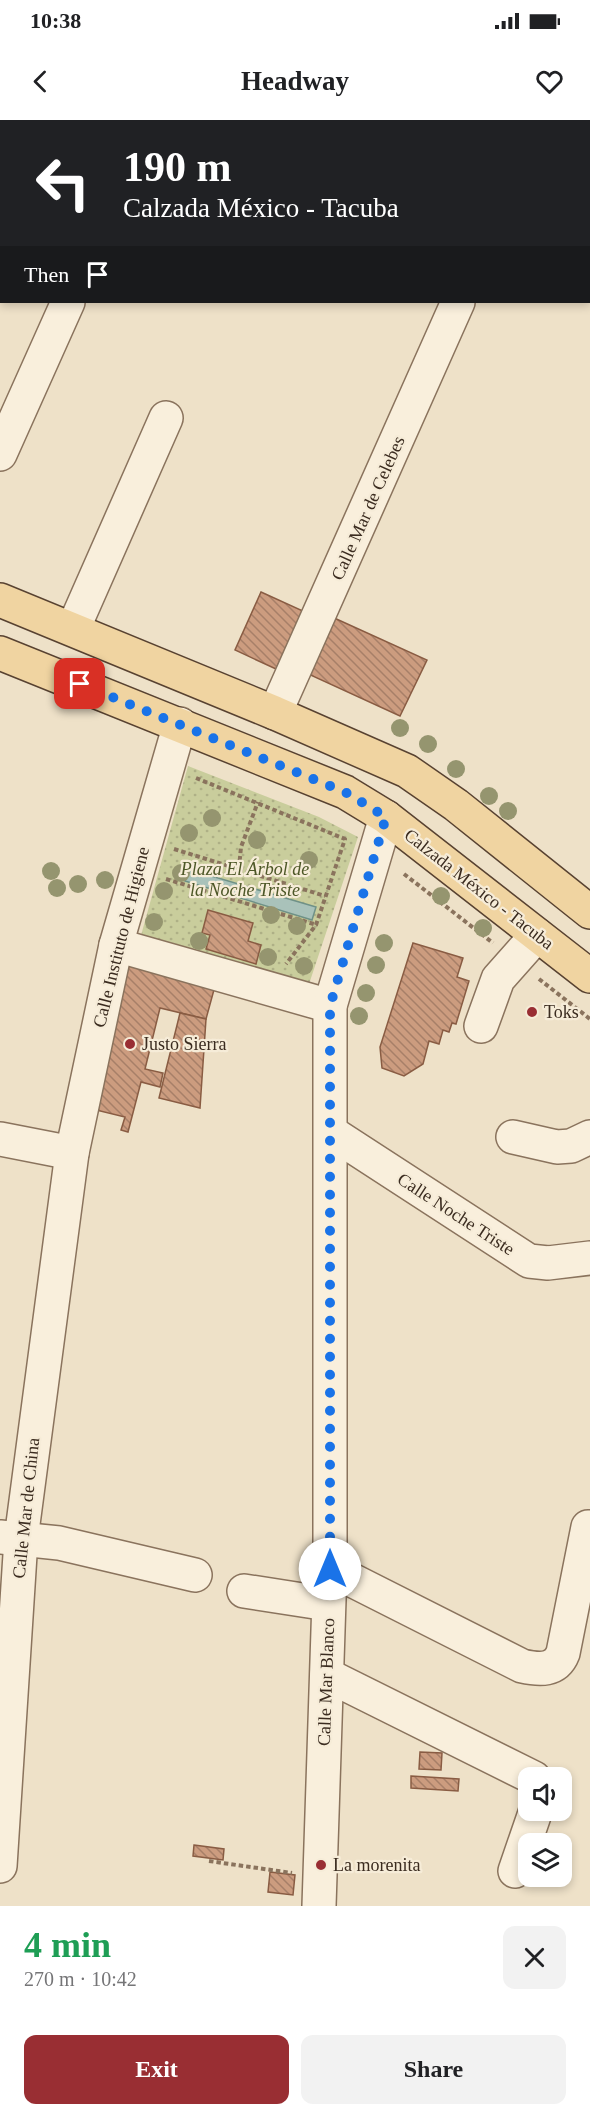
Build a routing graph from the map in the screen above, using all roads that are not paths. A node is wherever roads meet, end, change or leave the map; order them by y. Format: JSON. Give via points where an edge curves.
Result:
{"nodes":[{"id":1,"x":68,"y":303,"type":"edge"},
{"id":2,"x":458,"y":303,"type":"edge"},
{"id":3,"x":166,"y":418,"type":"dead end"},
{"id":4,"x":0,"y":454,"type":"edge"},
{"id":5,"x":0,"y":600,"type":"edge"},
{"id":6,"x":73,"y":629,"type":"junction"},
{"id":7,"x":0,"y":652,"type":"edge"},
{"id":8,"x":275,"y":713,"type":"junction"},
{"id":9,"x":180,"y":724,"type":"junction"},
{"id":10,"x":386,"y":817,"type":"junction"},
{"id":11,"x":590,"y":912,"type":"edge"},
{"id":12,"x":537,"y":935,"type":"junction"},
{"id":13,"x":116,"y":945,"type":"junction"},
{"id":14,"x":590,"y":976,"type":"edge"},
{"id":15,"x":330,"y":1006,"type":"junction"},
{"id":16,"x":481,"y":1026,"type":"dead end"},
{"id":17,"x":587,"y":1131,"type":"edge"},
{"id":18,"x":332,"y":1133,"type":"junction"},
{"id":19,"x":513,"y":1137,"type":"dead end"},
{"id":20,"x":0,"y":1139,"type":"edge"},
{"id":21,"x":72,"y":1153,"type":"junction"},
{"id":22,"x":590,"y":1258,"type":"edge"},
{"id":23,"x":588,"y":1527,"type":"dead end"},
{"id":24,"x":10,"y":1538,"type":"edge"},
{"id":25,"x":330,"y":1569,"type":"junction"},
{"id":26,"x":195,"y":1575,"type":"dead end"},
{"id":27,"x":243,"y":1590,"type":"dead end"},
{"id":28,"x":328,"y":1604,"type":"junction"},
{"id":29,"x":327,"y":1675,"type":"junction"},
{"id":30,"x":518,"y":1770,"type":"edge"},
{"id":31,"x":532,"y":1821,"type":"edge"},
{"id":32,"x":0,"y":1866,"type":"edge"},
{"id":33,"x":515,"y":1871,"type":"dead end"},
{"id":34,"x":320,"y":1891,"type":"edge"}],
"edges":[{"from":1,"to":4,"type":"street"},
{"from":2,"to":8,"type":"street","name":"Calle Mar de Celebes"},
{"from":3,"to":6,"type":"street"},
{"from":5,"to":6,"type":"main road"},
{"from":6,"to":8,"type":"main road"},
{"from":7,"to":9,"type":"main road","name":"Calzada México - Tacuba"},
{"from":8,"to":11,"type":"main road","via":[[406,771],[456,805]]},
{"from":9,"to":10,"type":"main road","name":"Calzada México - Tacuba","via":[[345,792]]},
{"from":9,"to":13,"type":"street","name":"Calle Instituto de Higiene"},
{"from":10,"to":12,"type":"main road","name":"Calzada México - Tacuba"},
{"from":10,"to":15,"type":"street","name":"Calle Mar Blanco"},
{"from":12,"to":14,"type":"main road","name":"Calzada México - Tacuba"},
{"from":12,"to":16,"type":"street","via":[[498,979]]},
{"from":13,"to":15,"type":"street"},
{"from":13,"to":21,"type":"street","name":"Calle Instituto de Higiene"},
{"from":15,"to":18,"type":"street","name":"Calle Mar Blanco"},
{"from":17,"to":19,"type":"street","via":[[572,1146],[557,1148]]},
{"from":18,"to":22,"type":"street","name":"Calle Noche Triste","via":[[529,1261]]},
{"from":18,"to":25,"type":"street","name":"Calle Mar Blanco"},
{"from":20,"to":21,"type":"street"},
{"from":21,"to":24,"type":"street","name":"Calle Mar de China"},
{"from":23,"to":25,"type":"street","via":[[563,1653],[560,1662],[550,1668],[522,1666]]},
{"from":24,"to":26,"type":"street","via":[[58,1543]]},
{"from":24,"to":32,"type":"street","name":"Calle Mar de China"},
{"from":25,"to":28,"type":"street","name":"Calle Mar Blanco"},
{"from":27,"to":28,"type":"street"},
{"from":28,"to":29,"type":"street","name":"Calle Mar Blanco"},
{"from":29,"to":30,"type":"street"},
{"from":29,"to":34,"type":"street","name":"Calle Mar Blanco"},
{"from":31,"to":33,"type":"street"}]}
